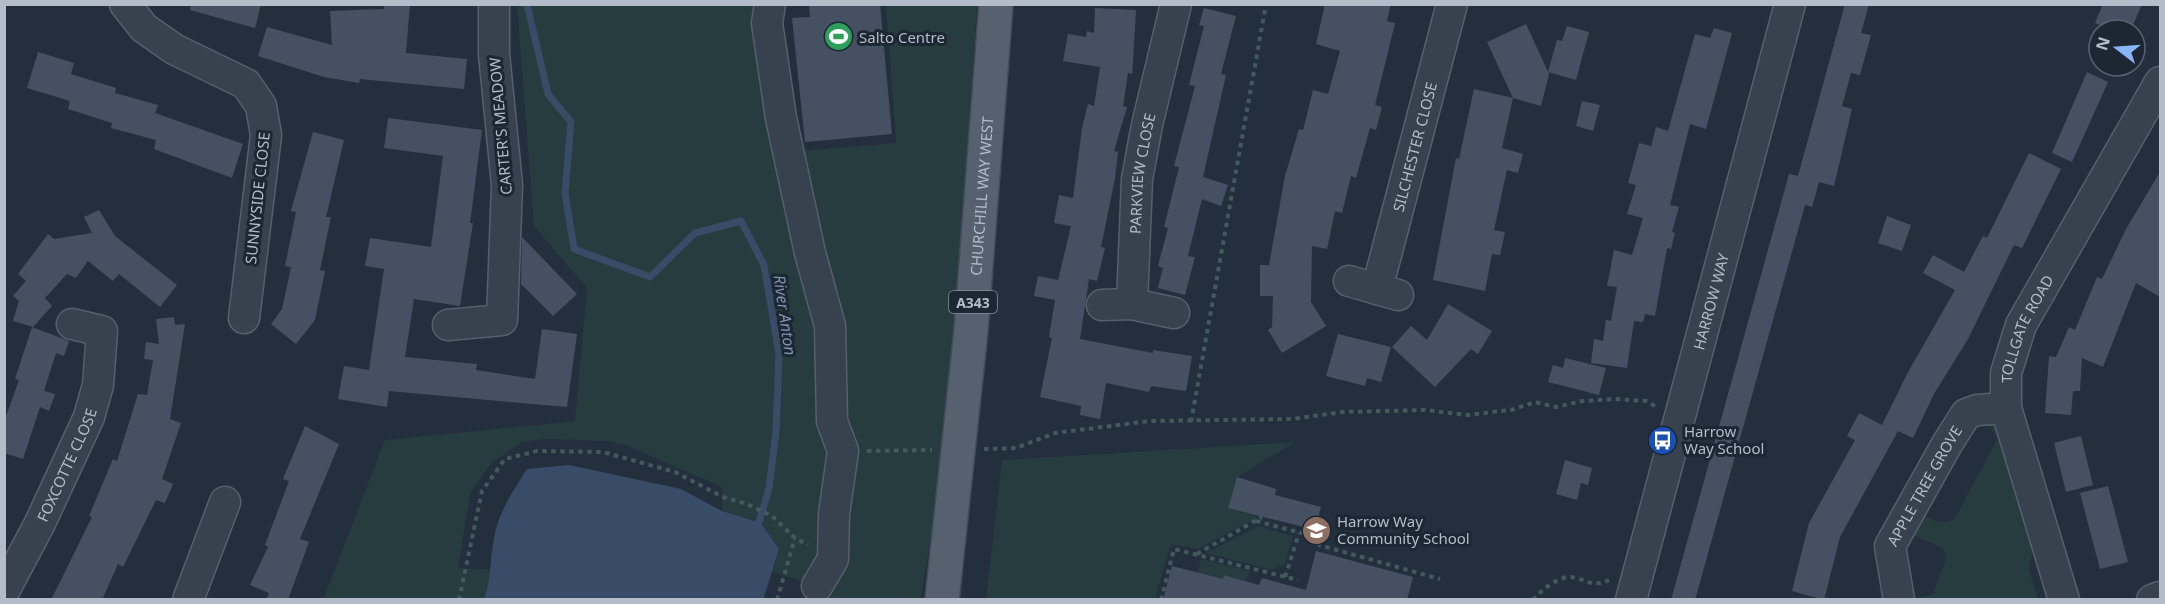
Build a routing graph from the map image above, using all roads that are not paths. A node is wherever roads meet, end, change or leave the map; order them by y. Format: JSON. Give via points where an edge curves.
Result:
{"nodes":[{"id":1,"x":125,"y":4,"type":"edge"},
{"id":2,"x":494,"y":4,"type":"edge"},
{"id":3,"x":770,"y":4,"type":"edge"},
{"id":4,"x":996,"y":4,"type":"edge"},
{"id":5,"x":1176,"y":4,"type":"edge"},
{"id":6,"x":1452,"y":4,"type":"edge"},
{"id":7,"x":1790,"y":4,"type":"edge"},
{"id":8,"x":2160,"y":81,"type":"edge"},
{"id":9,"x":1375,"y":288,"type":"dead end"},
{"id":10,"x":1132,"y":304,"type":"junction"},
{"id":11,"x":1102,"y":305,"type":"dead end"},
{"id":12,"x":1174,"y":313,"type":"dead end"},
{"id":13,"x":244,"y":318,"type":"dead end"},
{"id":14,"x":72,"y":324,"type":"dead end"},
{"id":15,"x":448,"y":325,"type":"dead end"},
{"id":16,"x":2006,"y":408,"type":"junction"},
{"id":17,"x":225,"y":502,"type":"dead end"},
{"id":18,"x":817,"y":586,"type":"dead end"},
{"id":19,"x":4,"y":591,"type":"edge"},
{"id":20,"x":2160,"y":597,"type":"edge"},
{"id":21,"x":189,"y":600,"type":"edge"},
{"id":22,"x":942,"y":600,"type":"edge"},
{"id":23,"x":1631,"y":600,"type":"edge"},
{"id":24,"x":1899,"y":600,"type":"edge"},
{"id":25,"x":2064,"y":600,"type":"edge"},
{"id":26,"x":2152,"y":600,"type":"edge"}],
"edges":[{"from":1,"to":13,"type":"street","name":"SUNNYSIDE CLOSE","via":[[144,28],[174,49],[246,84],[261,106],[266,135]]},
{"from":2,"to":15,"type":"street","name":"CARTER'S MEADOW","via":[[494,54],[507,185],[502,320]]},
{"from":3,"to":18,"type":"street","via":[[767,23],[781,118],[830,326],[832,421],[843,451],[834,514],[833,559]]},
{"from":4,"to":22,"type":"main road","name":"CHURCHILL WAY WEST","number":"A343","via":[[960,450]]},
{"from":5,"to":10,"type":"street","name":"PARKVIEW CLOSE","via":[[1146,124],[1137,179]]},
{"from":6,"to":9,"type":"street","name":"SILCHESTER CLOSE"},
{"from":7,"to":23,"type":"street","name":"HARROW WAY"},
{"from":8,"to":16,"type":"street","name":"TOLLGATE ROAD","via":[[2021,325],[2006,373]]},
{"from":10,"to":11,"type":"street"},
{"from":10,"to":12,"type":"street"},
{"from":14,"to":19,"type":"street","name":"FOXCOTTE CLOSE","via":[[112,332],[89,417]]},
{"from":16,"to":24,"type":"street","name":"APPLE TREE GROVE","via":[[1966,414],[1890,546]]},
{"from":16,"to":25,"type":"street","name":"TOLLGATE ROAD"},
{"from":17,"to":21,"type":"street"},
{"from":20,"to":26,"type":"street"}]}
